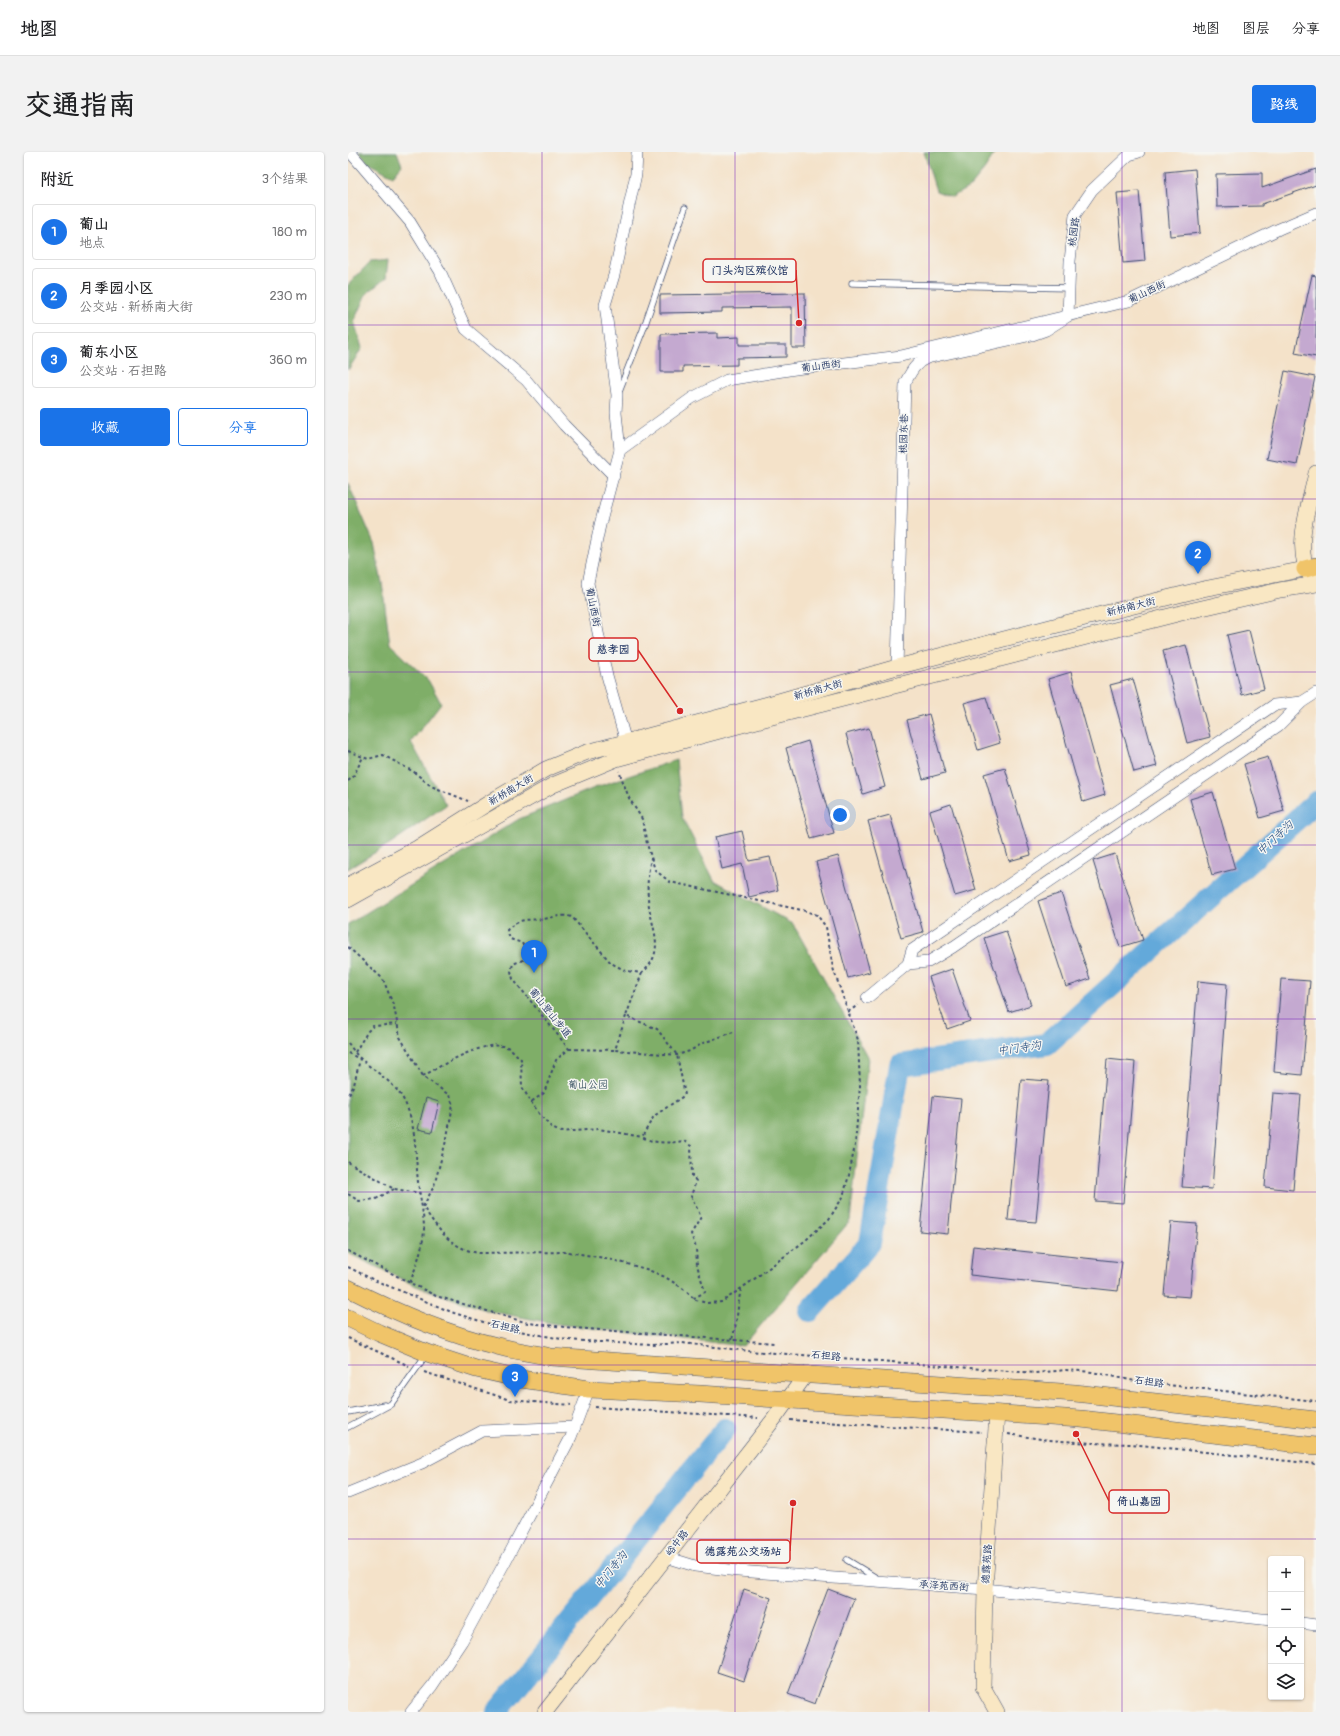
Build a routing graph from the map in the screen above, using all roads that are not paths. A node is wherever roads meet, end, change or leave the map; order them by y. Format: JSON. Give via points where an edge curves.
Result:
{"nodes":[{"id":1,"x":350,"y":152,"type":"edge"},
{"id":2,"x":637,"y":152,"type":"edge"},
{"id":3,"x":1139,"y":152,"type":"edge"},
{"id":4,"x":685,"y":208,"type":"dead end"},
{"id":5,"x":1316,"y":213,"type":"edge"},
{"id":6,"x":852,"y":283,"type":"dead end"},
{"id":7,"x":1069,"y":288,"type":"junction"},
{"id":8,"x":1068,"y":316,"type":"junction"},
{"id":9,"x":618,"y":396,"type":"junction"},
{"id":10,"x":620,"y":450,"type":"junction"},
{"id":11,"x":1316,"y":474,"type":"edge"},
{"id":12,"x":614,"y":476,"type":"junction"},
{"id":13,"x":1311,"y":568,"type":"edge"},
{"id":14,"x":1316,"y":584,"type":"edge"},
{"id":15,"x":897,"y":667,"type":"junction"},
{"id":16,"x":1316,"y":693,"type":"edge"},
{"id":17,"x":1302,"y":702,"type":"junction"},
{"id":18,"x":626,"y":742,"type":"junction"},
{"id":19,"x":348,"y":885,"type":"edge"},
{"id":20,"x":348,"y":900,"type":"edge"},
{"id":21,"x":908,"y":964,"type":"junction"},
{"id":22,"x":867,"y":998,"type":"dead end"},
{"id":23,"x":348,"y":1288,"type":"edge"},
{"id":24,"x":348,"y":1318,"type":"edge"},
{"id":25,"x":427,"y":1353,"type":"junction"},
{"id":26,"x":807,"y":1373,"type":"junction"},
{"id":27,"x":589,"y":1388,"type":"junction"},
{"id":28,"x":788,"y":1400,"type":"junction"},
{"id":29,"x":391,"y":1404,"type":"junction"},
{"id":30,"x":348,"y":1412,"type":"edge"},
{"id":31,"x":997,"y":1413,"type":"junction"},
{"id":32,"x":1316,"y":1420,"type":"edge"},
{"id":33,"x":575,"y":1426,"type":"junction"},
{"id":34,"x":348,"y":1427,"type":"edge"},
{"id":35,"x":1316,"y":1446,"type":"edge"},
{"id":36,"x":348,"y":1493,"type":"edge"},
{"id":37,"x":666,"y":1557,"type":"junction"},
{"id":38,"x":848,"y":1560,"type":"dead end"},
{"id":39,"x":882,"y":1581,"type":"junction"},
{"id":40,"x":985,"y":1589,"type":"junction"},
{"id":41,"x":1268,"y":1620,"type":"edge"},
{"id":42,"x":1304,"y":1623,"type":"edge"},
{"id":43,"x":1316,"y":1625,"type":"edge"},
{"id":44,"x":411,"y":1712,"type":"edge"},
{"id":45,"x":545,"y":1712,"type":"edge"},
{"id":46,"x":997,"y":1712,"type":"edge"}],
"edges":[{"from":1,"to":12,"type":"street","via":[[410,222],[440,271],[466,329],[526,380],[564,425]]},
{"from":2,"to":9,"type":"street","via":[[636,174],[614,275],[605,304]]},
{"from":3,"to":7,"type":"street","name":"桃园路","via":[[1129,155],[1092,190],[1075,215]]},
{"from":4,"to":9,"type":"lane"},
{"from":5,"to":8,"type":"street","name":"葡山西街","via":[[1129,301]]},
{"from":6,"to":7,"type":"lane"},
{"from":7,"to":8,"type":"street","name":"桃园路"},
{"from":8,"to":10,"type":"street","name":"葡山西街","via":[[901,356],[727,380],[692,398]]},
{"from":8,"to":15,"type":"street","name":"桃园东巷","via":[[1046,330],[1032,335],[927,358],[918,362],[905,383]]},
{"from":9,"to":10,"type":"street","via":[[616,413]]},
{"from":10,"to":12,"type":"street","name":"葡山西街"},
{"from":11,"to":13,"type":"main road","via":[[1302,540]]},
{"from":12,"to":18,"type":"street","name":"葡山西街","via":[[588,583],[606,672]]},
{"from":13,"to":14,"type":"main road"},
{"from":13,"to":15,"type":"main road","name":"新桥南大街","via":[[1204,589]]},
{"from":14,"to":20,"type":"main road","name":"新桥南大街","via":[[1189,611],[616,759],[553,785]]},
{"from":15,"to":18,"type":"main road","name":"新桥南大街"},
{"from":16,"to":17,"type":"street"},
{"from":17,"to":21,"type":"street","via":[[1278,726],[953,947],[928,962]]},
{"from":17,"to":21,"type":"street","via":[[1274,705],[912,950]]},
{"from":18,"to":19,"type":"main road","name":"新桥南大街","via":[[587,752],[546,769],[418,848]]},
{"from":21,"to":22,"type":"street"},
{"from":23,"to":26,"type":"main road","name":"石担路","via":[[447,1332],[496,1346],[551,1357]]},
{"from":24,"to":25,"type":"main road"},
{"from":25,"to":27,"type":"main road","via":[[476,1369],[521,1379]]},
{"from":25,"to":29,"type":"lane"},
{"from":26,"to":28,"type":"main road","name":"峪中路"},
{"from":26,"to":32,"type":"main road","name":"石担路","via":[[1075,1393]]},
{"from":27,"to":28,"type":"main road"},
{"from":27,"to":33,"type":"street"},
{"from":28,"to":31,"type":"main road"},
{"from":28,"to":37,"type":"main road","name":"峪中路"},
{"from":29,"to":30,"type":"lane"},
{"from":29,"to":34,"type":"lane"},
{"from":31,"to":35,"type":"main road","via":[[1082,1419]]},
{"from":31,"to":40,"type":"main road","name":"德露苑路"},
{"from":33,"to":36,"type":"street","via":[[482,1431],[422,1463]]},
{"from":33,"to":44,"type":"street","via":[[462,1641]]},
{"from":37,"to":39,"type":"street","name":"承泽苑西街","via":[[695,1566],[738,1571]]},
{"from":37,"to":45,"type":"main road","name":"峪中路"},
{"from":38,"to":39,"type":"lane"},
{"from":39,"to":40,"type":"street","name":"承泽苑西街"},
{"from":40,"to":41,"type":"street","name":"承泽苑西街"},
{"from":40,"to":46,"type":"main road","name":"德露苑路","via":[[983,1687]]},
{"from":42,"to":43,"type":"street"}]}
